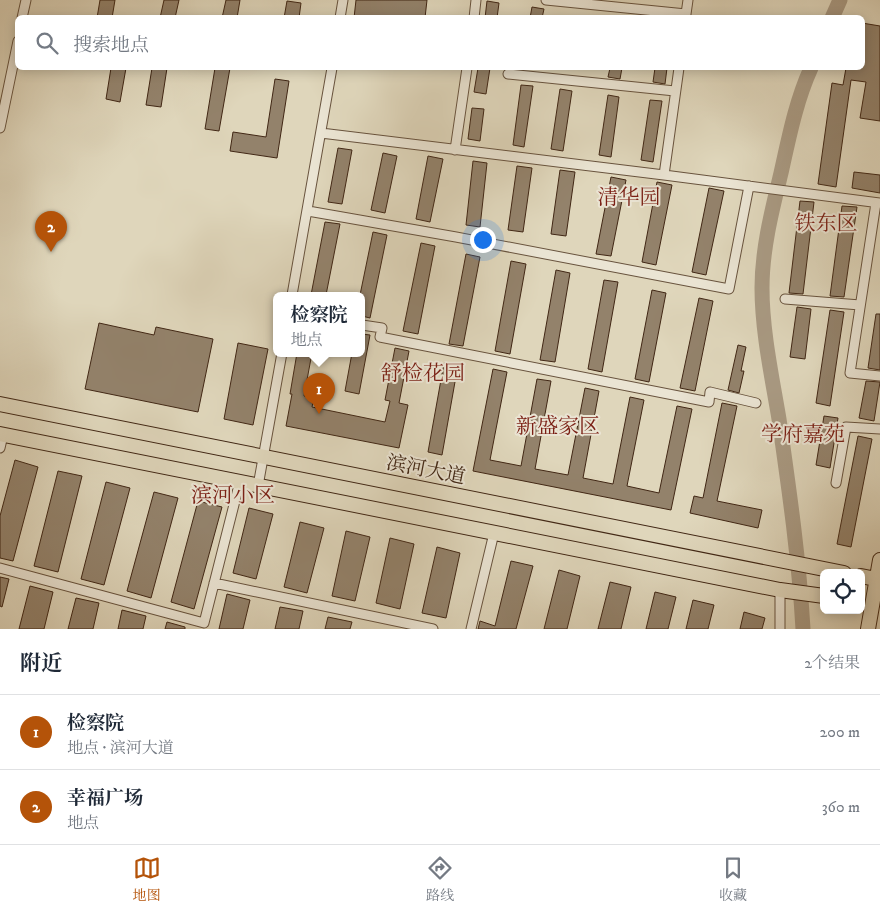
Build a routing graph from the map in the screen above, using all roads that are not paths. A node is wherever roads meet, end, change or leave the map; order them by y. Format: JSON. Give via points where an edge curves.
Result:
{"nodes":[{"id":1,"x":26,"y":0,"type":"edge"},
{"id":2,"x":343,"y":0,"type":"edge"},
{"id":3,"x":476,"y":0,"type":"edge"},
{"id":4,"x":546,"y":0,"type":"edge"},
{"id":5,"x":688,"y":0,"type":"edge"},
{"id":6,"x":23,"y":15,"type":"edge"},
{"id":7,"x":340,"y":15,"type":"edge"},
{"id":8,"x":474,"y":15,"type":"edge"},
{"id":9,"x":677,"y":15,"type":"edge"},
{"id":10,"x":686,"y":15,"type":"edge"},
{"id":11,"x":15,"y":56,"type":"edge"},
{"id":12,"x":332,"y":70,"type":"edge"},
{"id":13,"x":467,"y":70,"type":"edge"},
{"id":14,"x":679,"y":70,"type":"edge"},
{"id":15,"x":508,"y":74,"type":"dead end"},
{"id":16,"x":675,"y":92,"type":"junction"},
{"id":17,"x":0,"y":128,"type":"edge"},
{"id":18,"x":321,"y":134,"type":"junction"},
{"id":19,"x":455,"y":150,"type":"junction"},
{"id":20,"x":664,"y":175,"type":"junction"},
{"id":21,"x":749,"y":186,"type":"junction"},
{"id":22,"x":878,"y":203,"type":"edge"},
{"id":23,"x":308,"y":211,"type":"junction"},
{"id":24,"x":293,"y":292,"type":"edge"},
{"id":25,"x":785,"y":299,"type":"dead end"},
{"id":26,"x":860,"y":305,"type":"junction"},
{"id":27,"x":365,"y":325,"type":"edge"},
{"id":28,"x":281,"y":357,"type":"edge"},
{"id":29,"x":880,"y":376,"type":"edge"},
{"id":30,"x":756,"y":403,"type":"dead end"},
{"id":31,"x":0,"y":404,"type":"edge"},
{"id":32,"x":880,"y":428,"type":"edge"},
{"id":33,"x":1,"y":439,"type":"edge"},
{"id":34,"x":263,"y":457,"type":"junction"},
{"id":35,"x":240,"y":481,"type":"junction"},
{"id":36,"x":836,"y":483,"type":"dead end"},
{"id":37,"x":258,"y":486,"type":"junction"},
{"id":38,"x":494,"y":533,"type":"junction"},
{"id":39,"x":880,"y":560,"type":"edge"},
{"id":40,"x":0,"y":568,"type":"edge"},
{"id":41,"x":824,"y":569,"type":"edge"},
{"id":42,"x":865,"y":577,"type":"edge"},
{"id":43,"x":878,"y":580,"type":"edge"},
{"id":44,"x":214,"y":583,"type":"junction"},
{"id":45,"x":780,"y":590,"type":"junction"},
{"id":46,"x":820,"y":595,"type":"edge"},
{"id":47,"x":871,"y":603,"type":"edge"},
{"id":48,"x":203,"y":626,"type":"edge"},
{"id":49,"x":433,"y":629,"type":"edge"},
{"id":50,"x":471,"y":629,"type":"edge"},
{"id":51,"x":780,"y":629,"type":"edge"},
{"id":52,"x":868,"y":629,"type":"edge"}],
"edges":[{"from":1,"to":6,"type":"street"},
{"from":2,"to":7,"type":"street"},
{"from":3,"to":8,"type":"street"},
{"from":4,"to":9,"type":"street"},
{"from":5,"to":10,"type":"street"},
{"from":11,"to":17,"type":"street"},
{"from":12,"to":18,"type":"street"},
{"from":13,"to":19,"type":"street"},
{"from":14,"to":16,"type":"street"},
{"from":15,"to":16,"type":"street"},
{"from":16,"to":20,"type":"street"},
{"from":18,"to":19,"type":"street"},
{"from":18,"to":23,"type":"street"},
{"from":19,"to":20,"type":"street"},
{"from":20,"to":21,"type":"street"},
{"from":21,"to":22,"type":"street"},
{"from":21,"to":23,"type":"street","via":[[729,289]]},
{"from":22,"to":26,"type":"street"},
{"from":23,"to":24,"type":"street"},
{"from":25,"to":26,"type":"street"},
{"from":26,"to":29,"type":"street","via":[[850,373]]},
{"from":27,"to":30,"type":"street","via":[[382,328],[380,338],[708,402],[710,392]]},
{"from":28,"to":34,"type":"street"},
{"from":31,"to":34,"type":"main road","name":"滨河大道"},
{"from":32,"to":36,"type":"street","via":[[846,427]]},
{"from":33,"to":35,"type":"main road"},
{"from":34,"to":37,"type":"street"},
{"from":34,"to":41,"type":"main road","name":"滨河大道"},
{"from":35,"to":37,"type":"main road"},
{"from":35,"to":44,"type":"street"},
{"from":37,"to":38,"type":"main road"},
{"from":38,"to":45,"type":"main road"},
{"from":38,"to":50,"type":"street"},
{"from":39,"to":43,"type":"main road"},
{"from":40,"to":48,"type":"street"},
{"from":42,"to":43,"type":"main road"},
{"from":43,"to":47,"type":"main road"},
{"from":44,"to":48,"type":"street"},
{"from":44,"to":49,"type":"street"},
{"from":45,"to":46,"type":"main road"},
{"from":45,"to":51,"type":"street"},
{"from":47,"to":52,"type":"main road"}]}
